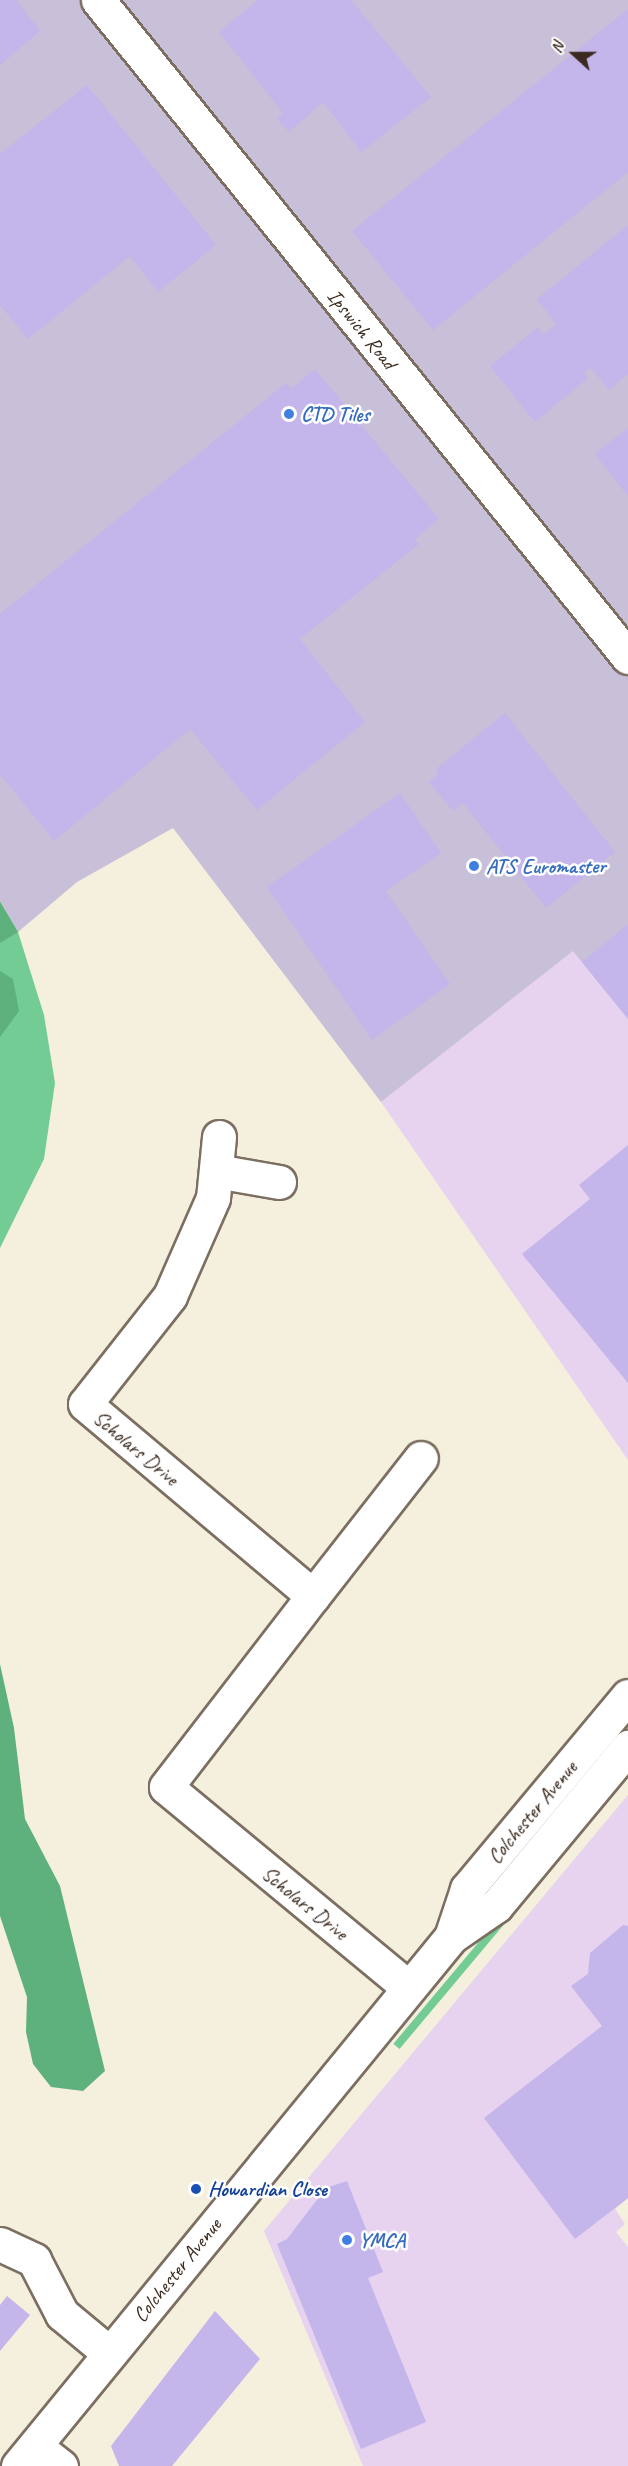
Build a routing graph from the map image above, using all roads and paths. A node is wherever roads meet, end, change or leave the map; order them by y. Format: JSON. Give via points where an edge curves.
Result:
{"nodes":[{"id":1,"x":98,"y":0,"type":"edge"},
{"id":2,"x":628,"y":657,"type":"edge"},
{"id":3,"x":219,"y":1137,"type":"dead end"},
{"id":4,"x":216,"y":1171,"type":"junction"},
{"id":5,"x":279,"y":1182,"type":"dead end"},
{"id":6,"x":421,"y":1458,"type":"dead end"},
{"id":7,"x":313,"y":1596,"type":"junction"},
{"id":8,"x":628,"y":1696,"type":"edge"},
{"id":9,"x":628,"y":1747,"type":"edge"},
{"id":10,"x":451,"y":1937,"type":"junction"},
{"id":11,"x":409,"y":1988,"type":"junction"},
{"id":12,"x":0,"y":2244,"type":"edge"},
{"id":13,"x":109,"y":2353,"type":"junction"},
{"id":14,"x":26,"y":2456,"type":"edge"},
{"id":15,"x":61,"y":2466,"type":"edge"}],
"edges":[{"from":1,"to":2,"type":"street","name":"Ipswich Road"},
{"from":3,"to":4,"type":"street","name":"Scholars Drive"},
{"from":4,"to":5,"type":"street"},
{"from":4,"to":7,"type":"street","name":"Scholars Drive","via":[[213,1198],[170,1296],[85,1404]]},
{"from":6,"to":7,"type":"street","name":"Scholars Drive"},
{"from":7,"to":11,"type":"street","name":"Scholars Drive","via":[[166,1787]]},
{"from":8,"to":10,"type":"street","name":"Colchester Avenue","via":[[467,1890]]},
{"from":9,"to":10,"type":"street","name":"Colchester Avenue","via":[[496,1906]]},
{"from":10,"to":11,"type":"street","name":"Colchester Avenue"},
{"from":11,"to":13,"type":"street","name":"Colchester Avenue"},
{"from":12,"to":13,"type":"street","via":[[34,2260],[62,2314]]},
{"from":13,"to":14,"type":"street","name":"Colchester Avenue"},
{"from":14,"to":15,"type":"street"}]}
